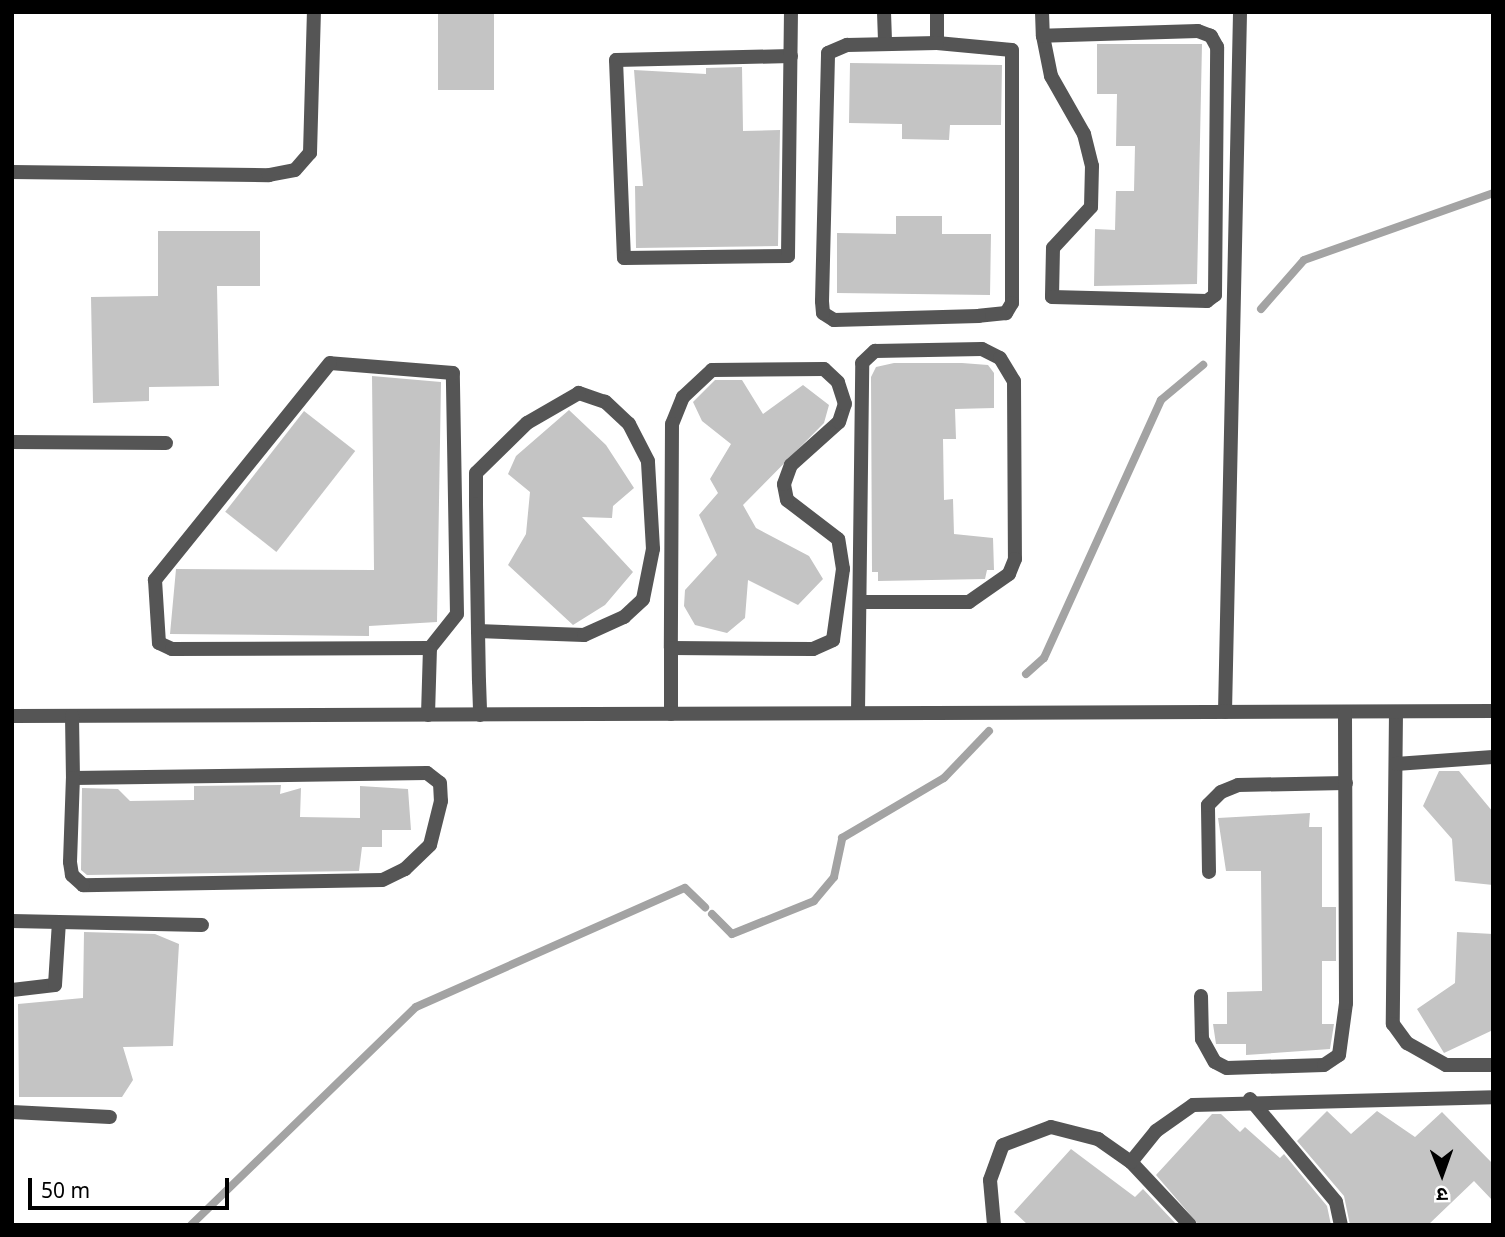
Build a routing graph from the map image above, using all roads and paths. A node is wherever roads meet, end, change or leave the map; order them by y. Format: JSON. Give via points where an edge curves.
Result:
{"nodes":[{"id":1,"x":314,"y":12,"type":"edge"},
{"id":2,"x":791,"y":12,"type":"edge"},
{"id":3,"x":884,"y":12,"type":"edge"},
{"id":4,"x":937,"y":12,"type":"edge"},
{"id":5,"x":1042,"y":12,"type":"edge"},
{"id":6,"x":1240,"y":12,"type":"edge"},
{"id":7,"x":1042,"y":36,"type":"junction"},
{"id":8,"x":937,"y":43,"type":"junction"},
{"id":9,"x":885,"y":44,"type":"junction"},
{"id":10,"x":791,"y":57,"type":"junction"},
{"id":11,"x":12,"y":172,"type":"edge"},
{"id":12,"x":12,"y":442,"type":"edge"},
{"id":13,"x":166,"y":443,"type":"dead end"},
{"id":14,"x":860,"y":602,"type":"junction"},
{"id":15,"x":478,"y":631,"type":"junction"},
{"id":16,"x":430,"y":648,"type":"junction"},
{"id":17,"x":671,"y":648,"type":"junction"},
{"id":18,"x":1493,"y":711,"type":"edge"},
{"id":19,"x":1225,"y":712,"type":"junction"},
{"id":20,"x":1345,"y":712,"type":"junction"},
{"id":21,"x":1396,"y":712,"type":"junction"},
{"id":22,"x":858,"y":713,"type":"junction"},
{"id":23,"x":671,"y":714,"type":"junction"},
{"id":24,"x":428,"y":715,"type":"junction"},
{"id":25,"x":480,"y":715,"type":"junction"},
{"id":26,"x":12,"y":716,"type":"edge"},
{"id":27,"x":72,"y":716,"type":"junction"},
{"id":28,"x":1493,"y":757,"type":"edge"},
{"id":29,"x":1396,"y":764,"type":"junction"},
{"id":30,"x":73,"y":778,"type":"junction"},
{"id":31,"x":1346,"y":783,"type":"junction"},
{"id":32,"x":1209,"y":872,"type":"dead end"},
{"id":33,"x":12,"y":922,"type":"edge"},
{"id":34,"x":59,"y":922,"type":"junction"},
{"id":35,"x":202,"y":925,"type":"dead end"},
{"id":36,"x":12,"y":990,"type":"edge"},
{"id":37,"x":1201,"y":996,"type":"dead end"},
{"id":38,"x":1493,"y":1065,"type":"edge"},
{"id":39,"x":1493,"y":1097,"type":"edge"},
{"id":40,"x":1250,"y":1099,"type":"junction"},
{"id":41,"x":12,"y":1112,"type":"edge"},
{"id":42,"x":110,"y":1116,"type":"dead end"},
{"id":43,"x":1131,"y":1161,"type":"junction"},
{"id":44,"x":994,"y":1225,"type":"edge"},
{"id":45,"x":1190,"y":1225,"type":"edge"},
{"id":46,"x":1341,"y":1225,"type":"edge"}],
"edges":[{"from":1,"to":11,"type":"street","via":[[310,153],[295,170],[270,175]]},
{"from":2,"to":10,"type":"street"},
{"from":3,"to":9,"type":"street"},
{"from":4,"to":8,"type":"street"},
{"from":5,"to":7,"type":"street"},
{"from":6,"to":19,"type":"street"},
{"from":7,"to":7,"type":"street","via":[[1052,76],[1084,134],[1093,166],[1091,207],[1053,248],[1052,297],[1207,301],[1215,295],[1217,47],[1211,36],[1198,31]]},
{"from":8,"to":9,"type":"street"},
{"from":8,"to":9,"type":"street","via":[[1012,50],[1012,303],[1006,313],[979,316],[834,320],[823,313],[822,301],[824,65],[828,53],[840,47]]},
{"from":10,"to":10,"type":"street","via":[[788,257],[624,258],[616,60]]},
{"from":12,"to":13,"type":"street"},
{"from":14,"to":14,"type":"street","via":[[862,363],[875,351],[982,349],[1000,358],[1014,381],[1015,559],[1009,574],[969,601]]},
{"from":14,"to":22,"type":"street"},
{"from":15,"to":15,"type":"street","via":[[476,473],[527,423],[579,393],[605,402],[629,424],[648,461],[653,549],[643,599],[624,617],[584,635]]},
{"from":15,"to":25,"type":"street"},
{"from":16,"to":16,"type":"street","via":[[457,614],[453,373],[330,363],[155,580],[159,643],[172,649]]},
{"from":16,"to":24,"type":"street"},
{"from":17,"to":17,"type":"street","via":[[672,424],[683,397],[712,370],[824,369],[838,382],[845,404],[839,422],[791,465],[784,484],[787,500],[838,539],[843,569],[833,640],[813,649]]},
{"from":17,"to":23,"type":"street"},
{"from":18,"to":21,"type":"street"},
{"from":19,"to":20,"type":"street"},
{"from":19,"to":22,"type":"street"},
{"from":20,"to":21,"type":"street"},
{"from":20,"to":31,"type":"street"},
{"from":21,"to":29,"type":"street"},
{"from":22,"to":23,"type":"street"},
{"from":23,"to":25,"type":"street"},
{"from":24,"to":25,"type":"street"},
{"from":24,"to":27,"type":"street"},
{"from":26,"to":27,"type":"street"},
{"from":27,"to":30,"type":"street"},
{"from":28,"to":29,"type":"street"},
{"from":29,"to":38,"type":"street","via":[[1393,1024],[1407,1043],[1446,1065]]},
{"from":30,"to":30,"type":"street","via":[[72,876],[83,885],[382,880],[405,869],[430,845],[441,801],[440,783],[427,773]]},
{"from":31,"to":32,"type":"street","via":[[1238,785],[1221,792],[1208,805]]},
{"from":31,"to":37,"type":"street","via":[[1346,1003],[1339,1055],[1324,1065],[1227,1068],[1215,1062],[1202,1039]]},
{"from":33,"to":34,"type":"street"},
{"from":34,"to":35,"type":"street"},
{"from":34,"to":36,"type":"street","via":[[55,985]]},
{"from":39,"to":40,"type":"street"},
{"from":40,"to":43,"type":"street","via":[[1194,1105],[1156,1131]]},
{"from":40,"to":46,"type":"street","via":[[1336,1202]]},
{"from":41,"to":42,"type":"street"},
{"from":43,"to":44,"type":"street","via":[[1098,1139],[1051,1127],[1003,1145],[990,1180]]},
{"from":43,"to":45,"type":"street"}]}
